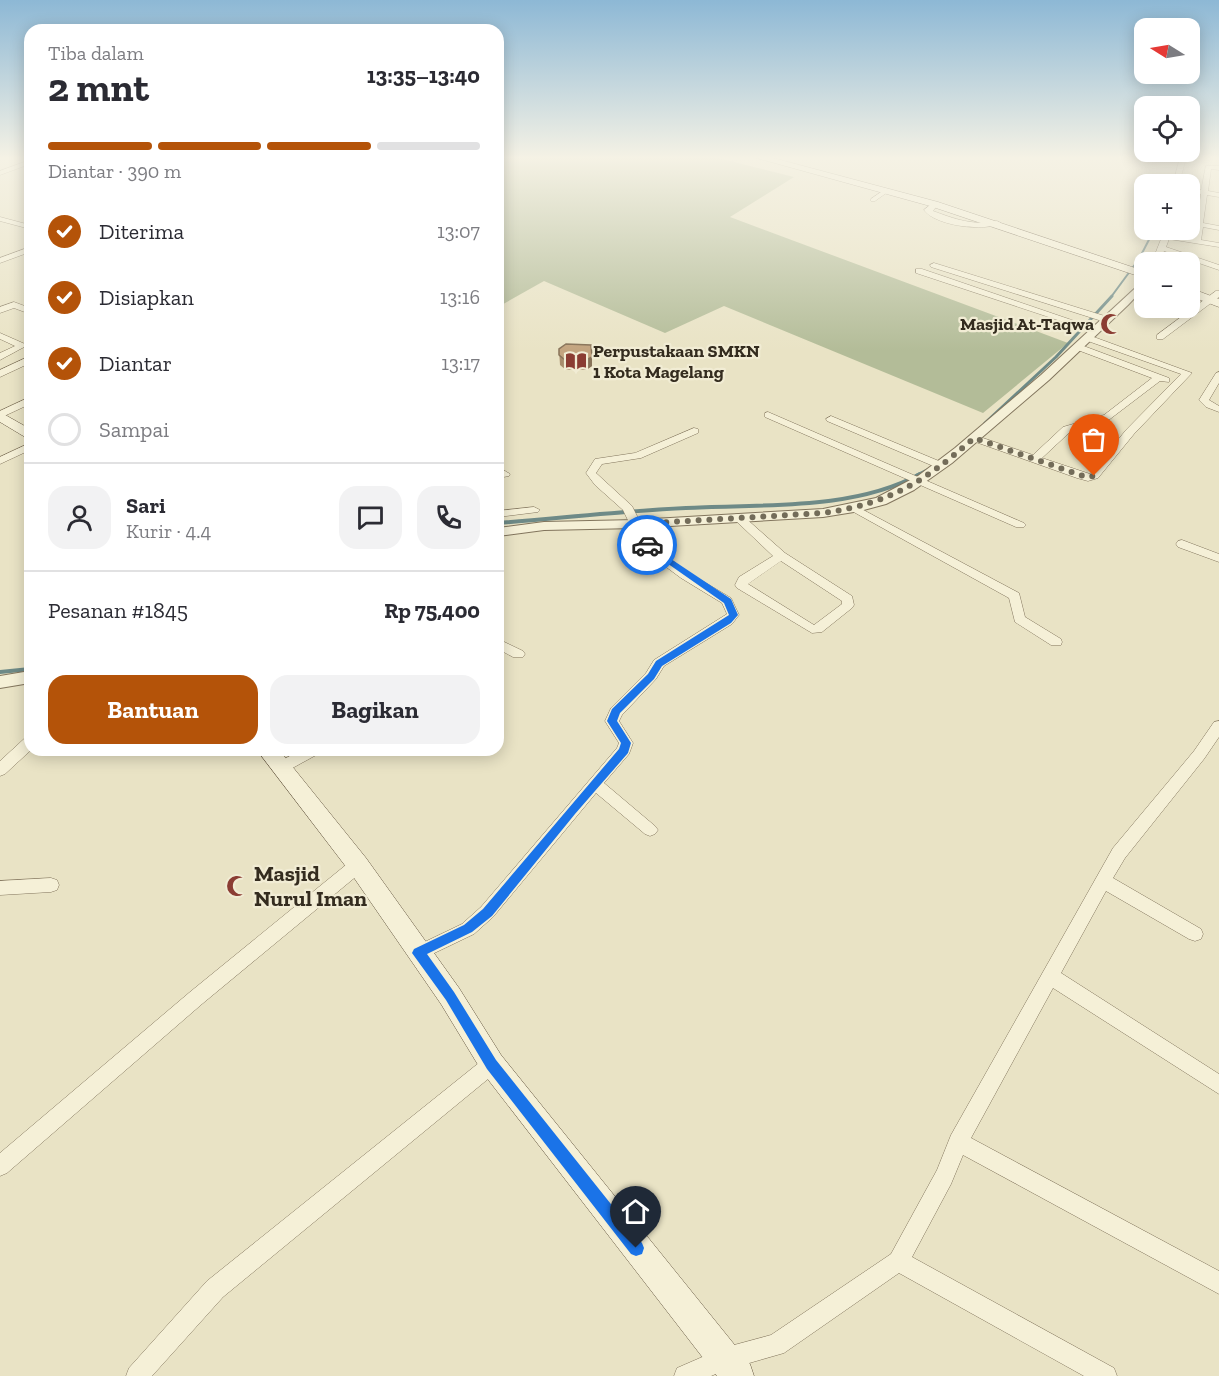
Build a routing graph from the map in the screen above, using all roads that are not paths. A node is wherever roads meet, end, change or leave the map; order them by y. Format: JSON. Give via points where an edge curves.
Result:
{"nodes":[{"id":1,"x":994,"y":222,"type":"edge"},
{"id":2,"x":1201,"y":225,"type":"joint"},
{"id":3,"x":1219,"y":228,"type":"edge"},
{"id":4,"x":1164,"y":240,"type":"edge"},
{"id":5,"x":1193,"y":240,"type":"edge"},
{"id":6,"x":1197,"y":241,"type":"junction"},
{"id":7,"x":1219,"y":245,"type":"edge"},
{"id":8,"x":1162,"y":248,"type":"junction"},
{"id":9,"x":24,"y":252,"type":"edge"},
{"id":10,"x":1160,"y":252,"type":"edge"},
{"id":11,"x":0,"y":261,"type":"edge"},
{"id":12,"x":934,"y":265,"type":"dead end"},
{"id":13,"x":1219,"y":268,"type":"edge"},
{"id":14,"x":919,"y":271,"type":"dead end"},
{"id":15,"x":1134,"y":273,"type":"edge"},
{"id":16,"x":1134,"y":284,"type":"edge"},
{"id":17,"x":1200,"y":294,"type":"edge"},
{"id":18,"x":1216,"y":298,"type":"edge"},
{"id":19,"x":24,"y":308,"type":"edge"},
{"id":20,"x":0,"y":310,"type":"edge"},
{"id":21,"x":1096,"y":327,"type":"junction"},
{"id":22,"x":0,"y":336,"type":"edge"},
{"id":23,"x":1160,"y":336,"type":"dead end"},
{"id":24,"x":1078,"y":347,"type":"junction"},
{"id":25,"x":0,"y":357,"type":"edge"},
{"id":26,"x":24,"y":362,"type":"edge"},
{"id":27,"x":0,"y":374,"type":"edge"},
{"id":28,"x":1158,"y":378,"type":"junction"},
{"id":29,"x":1218,"y":379,"type":"edge"},
{"id":30,"x":1176,"y":384,"type":"junction"},
{"id":31,"x":24,"y":403,"type":"edge"},
{"id":32,"x":1219,"y":408,"type":"edge"},
{"id":33,"x":0,"y":415,"type":"edge"},
{"id":34,"x":768,"y":415,"type":"dead end"},
{"id":35,"x":831,"y":419,"type":"dead end"},
{"id":36,"x":694,"y":431,"type":"dead end"},
{"id":37,"x":24,"y":432,"type":"edge"},
{"id":38,"x":974,"y":438,"type":"junction"},
{"id":39,"x":24,"y":449,"type":"edge"},
{"id":40,"x":1035,"y":459,"type":"junction"},
{"id":41,"x":0,"y":460,"type":"edge"},
{"id":42,"x":939,"y":464,"type":"junction"},
{"id":43,"x":912,"y":478,"type":"junction"},
{"id":44,"x":854,"y":508,"type":"junction"},
{"id":45,"x":534,"y":510,"type":"dead end"},
{"id":46,"x":504,"y":513,"type":"edge"},
{"id":47,"x":738,"y":517,"type":"junction"},
{"id":48,"x":634,"y":518,"type":"junction"},
{"id":49,"x":1020,"y":525,"type":"dead end"},
{"id":50,"x":504,"y":531,"type":"edge"},
{"id":51,"x":1182,"y":543,"type":"dead end"},
{"id":52,"x":782,"y":556,"type":"junction"},
{"id":53,"x":1219,"y":558,"type":"edge"},
{"id":54,"x":1056,"y":642,"type":"dead end"},
{"id":55,"x":504,"y":646,"type":"edge"},
{"id":56,"x":518,"y":654,"type":"dead end"},
{"id":57,"x":24,"y":678,"type":"edge"},
{"id":58,"x":0,"y":682,"type":"edge"},
{"id":59,"x":1219,"y":726,"type":"edge"},
{"id":60,"x":24,"y":746,"type":"edge"},
{"id":61,"x":275,"y":759,"type":"edge"},
{"id":62,"x":3,"y":762,"type":"edge"},
{"id":63,"x":595,"y":784,"type":"junction"},
{"id":64,"x":650,"y":830,"type":"dead end"},
{"id":65,"x":358,"y":865,"type":"junction"},
{"id":66,"x":1104,"y":881,"type":"junction"},
{"id":67,"x":51,"y":885,"type":"dead end"},
{"id":68,"x":0,"y":888,"type":"edge"},
{"id":69,"x":1195,"y":934,"type":"dead end"},
{"id":70,"x":418,"y":953,"type":"junction"},
{"id":71,"x":1050,"y":976,"type":"junction"},
{"id":72,"x":492,"y":1064,"type":"junction"},
{"id":73,"x":1219,"y":1084,"type":"edge"},
{"id":74,"x":958,"y":1142,"type":"junction"},
{"id":75,"x":0,"y":1166,"type":"edge"},
{"id":76,"x":898,"y":1261,"type":"junction"},
{"id":77,"x":1219,"y":1282,"type":"edge"},
{"id":78,"x":731,"y":1367,"type":"edge"},
{"id":79,"x":137,"y":1376,"type":"edge"},
{"id":80,"x":685,"y":1376,"type":"edge"},
{"id":81,"x":1106,"y":1376,"type":"edge"}],
"edges":[{"from":1,"to":15,"type":"main road"},
{"from":2,"to":3,"type":"street"},
{"from":2,"to":6,"type":"street"},
{"from":4,"to":8,"type":"street"},
{"from":5,"to":6,"type":"street"},
{"from":6,"to":7,"type":"street"},
{"from":8,"to":10,"type":"street"},
{"from":8,"to":13,"type":"street"},
{"from":9,"to":11,"type":"street"},
{"from":12,"to":21,"type":"street","via":[[1090,315]]},
{"from":14,"to":21,"type":"street"},
{"from":16,"to":21,"type":"street"},
{"from":17,"to":18,"type":"main road"},
{"from":18,"to":23,"type":"street"},
{"from":19,"to":20,"type":"street","via":[[14,305]]},
{"from":21,"to":24,"type":"street"},
{"from":21,"to":30,"type":"street","via":[[1187,372]]},
{"from":22,"to":25,"type":"street","via":[[22,346]]},
{"from":24,"to":28,"type":"street"},
{"from":24,"to":38,"type":"street"},
{"from":26,"to":27,"type":"street"},
{"from":28,"to":30,"type":"street"},
{"from":28,"to":40,"type":"street","via":[[1107,417],[1067,429]]},
{"from":29,"to":32,"type":"street","via":[[1204,400]]},
{"from":30,"to":40,"type":"street","via":[[1091,477]]},
{"from":31,"to":33,"type":"street"},
{"from":33,"to":37,"type":"main road"},
{"from":34,"to":43,"type":"street"},
{"from":35,"to":42,"type":"street"},
{"from":36,"to":48,"type":"street","via":[[637,456],[604,459],[595,464],[591,473],[596,480]]},
{"from":38,"to":40,"type":"street"},
{"from":38,"to":42,"type":"street"},
{"from":39,"to":41,"type":"street"},
{"from":42,"to":43,"type":"street"},
{"from":43,"to":44,"type":"street","via":[[881,501]]},
{"from":43,"to":49,"type":"street"},
{"from":44,"to":47,"type":"street"},
{"from":44,"to":54,"type":"street","via":[[1015,596],[1019,619]]},
{"from":45,"to":46,"type":"street"},
{"from":47,"to":48,"type":"street"},
{"from":47,"to":52,"type":"street"},
{"from":48,"to":50,"type":"street"},
{"from":48,"to":63,"type":"street","via":[[652,551],[727,602],[734,615],[659,663],[616,712],[612,721],[626,747]]},
{"from":51,"to":53,"type":"street"},
{"from":52,"to":52,"type":"street","via":[[848,598],[848,604],[818,629],[812,629],[741,585]]},
{"from":55,"to":56,"type":"street"},
{"from":57,"to":58,"type":"street"},
{"from":59,"to":66,"type":"street","via":[[1119,853]]},
{"from":60,"to":62,"type":"street"},
{"from":61,"to":65,"type":"main road"},
{"from":63,"to":64,"type":"street"},
{"from":63,"to":70,"type":"street","via":[[487,912],[468,929]]},
{"from":65,"to":70,"type":"main road"},
{"from":65,"to":75,"type":"street"},
{"from":66,"to":69,"type":"street"},
{"from":66,"to":71,"type":"street"},
{"from":67,"to":68,"type":"street"},
{"from":70,"to":72,"type":"main road"},
{"from":71,"to":73,"type":"street"},
{"from":71,"to":74,"type":"street"},
{"from":72,"to":78,"type":"main road"},
{"from":72,"to":79,"type":"street","via":[[215,1289]]},
{"from":74,"to":76,"type":"street","via":[[944,1177]]},
{"from":74,"to":77,"type":"street"},
{"from":76,"to":78,"type":"street","via":[[776,1345]]},
{"from":76,"to":81,"type":"street"},
{"from":78,"to":80,"type":"street"}]}
